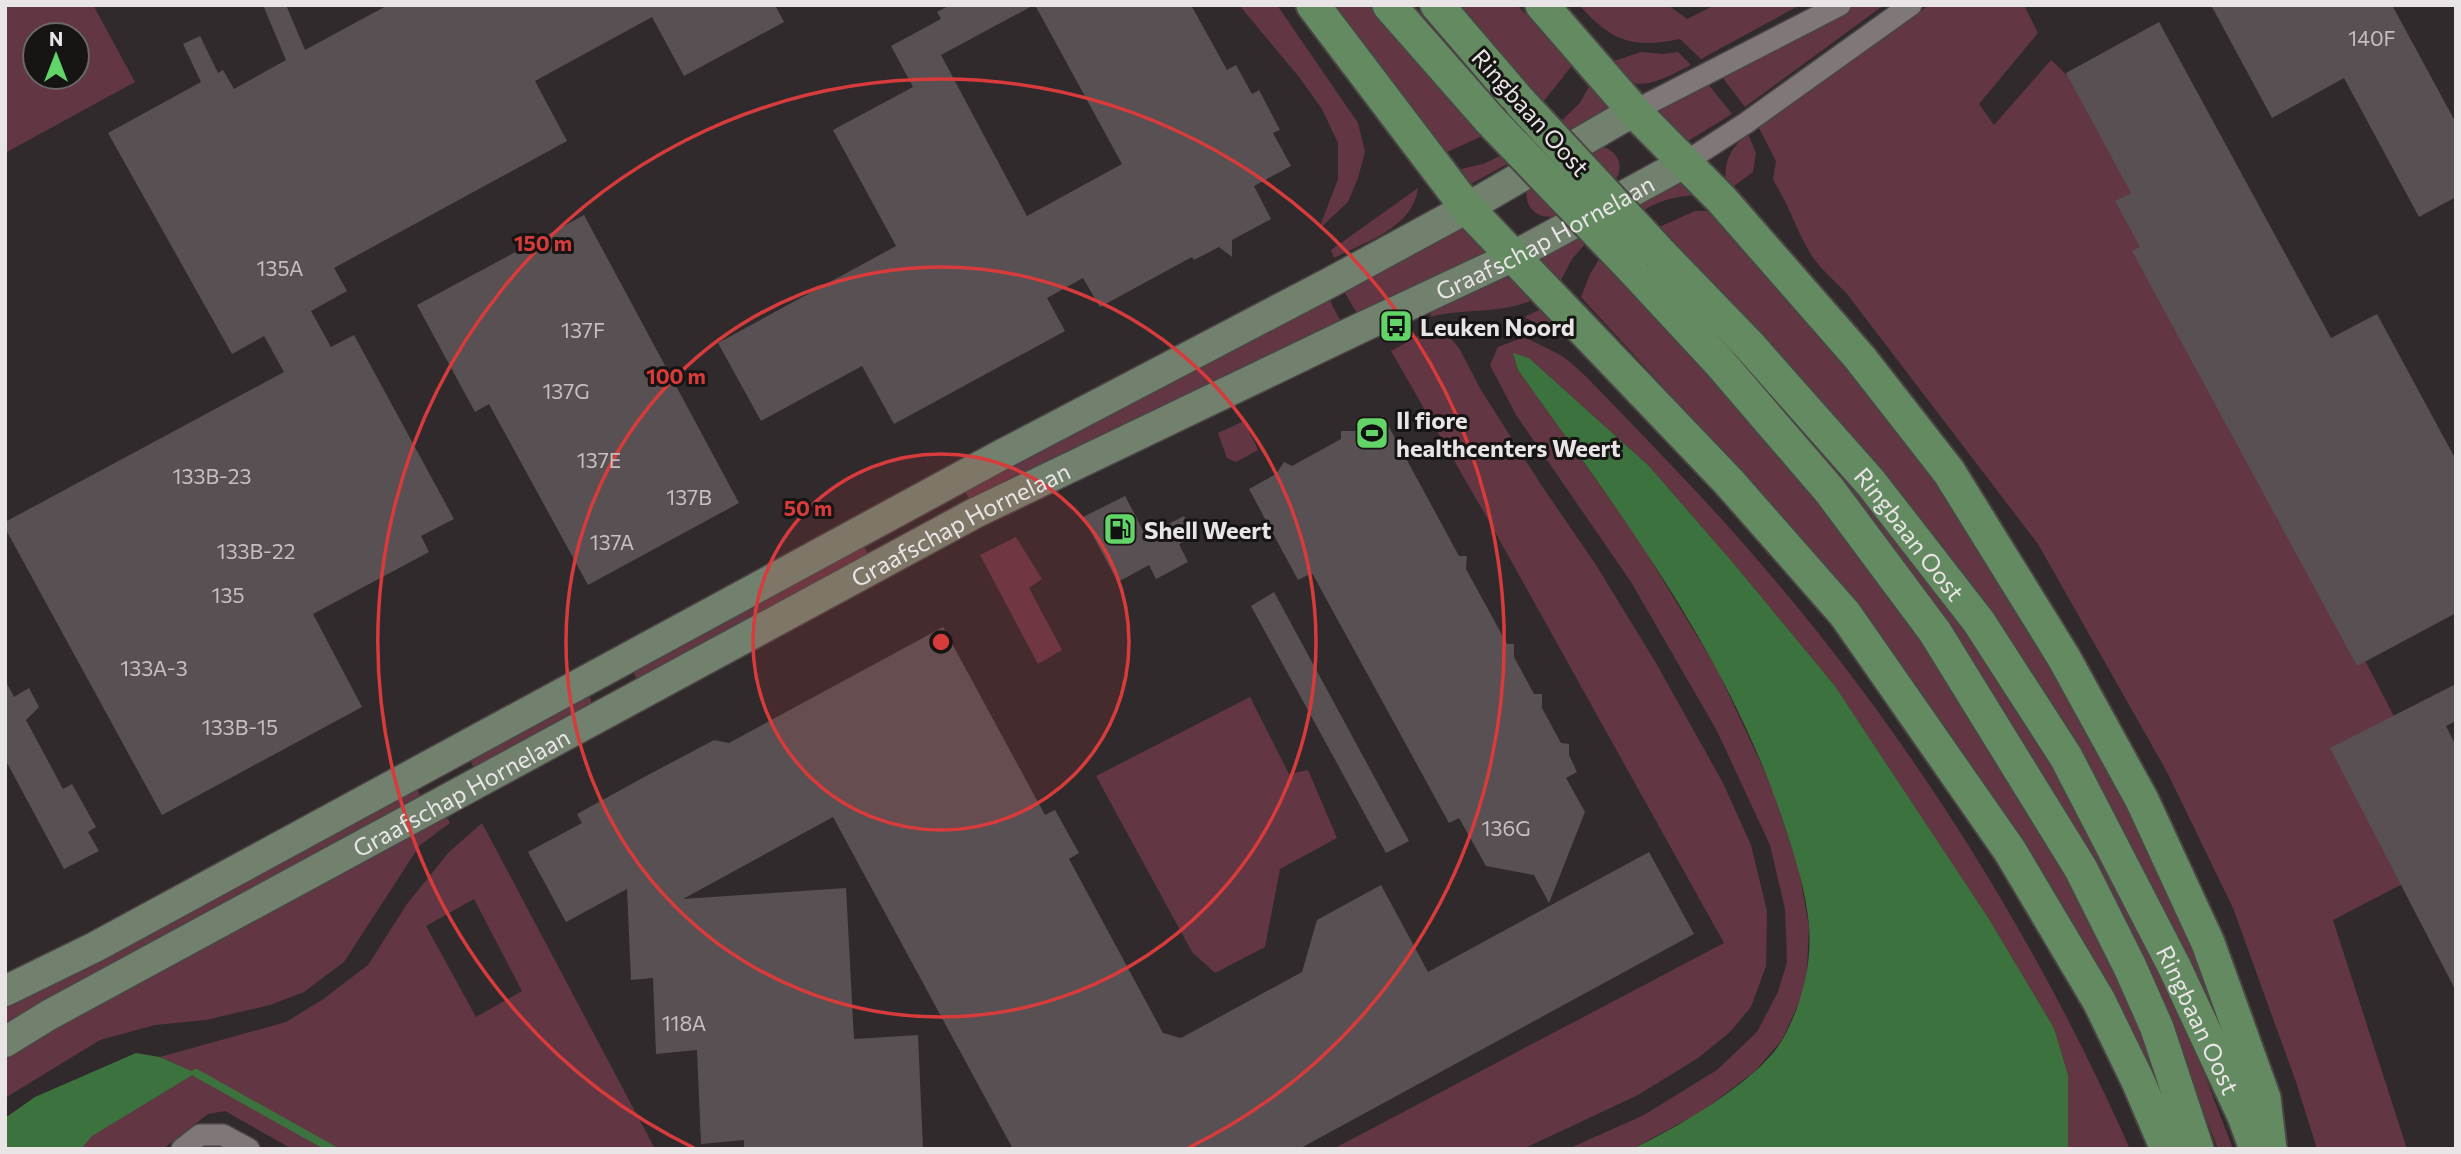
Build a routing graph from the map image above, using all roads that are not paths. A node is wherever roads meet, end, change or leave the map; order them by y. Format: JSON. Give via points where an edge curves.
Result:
{"nodes":[{"id":1,"x":1313,"y":5,"type":"edge"},
{"id":2,"x":1390,"y":5,"type":"edge"},
{"id":3,"x":1437,"y":5,"type":"edge"},
{"id":4,"x":1542,"y":5,"type":"edge"},
{"id":5,"x":1840,"y":5,"type":"edge"},
{"id":6,"x":1912,"y":5,"type":"edge"},
{"id":7,"x":1634,"y":111,"type":"junction"},
{"id":8,"x":1684,"y":163,"type":"junction"},
{"id":9,"x":1466,"y":208,"type":"junction"},
{"id":10,"x":1512,"y":257,"type":"junction"},
{"id":11,"x":5,"y":991,"type":"edge"},
{"id":12,"x":5,"y":1042,"type":"edge"},
{"id":13,"x":182,"y":1149,"type":"edge"},
{"id":14,"x":249,"y":1149,"type":"edge"},
{"id":15,"x":2167,"y":1149,"type":"edge"},
{"id":16,"x":2197,"y":1149,"type":"edge"},
{"id":17,"x":2256,"y":1149,"type":"edge"},
{"id":18,"x":2270,"y":1149,"type":"edge"}],
"edges":[{"from":1,"to":9,"type":"main road"},
{"from":2,"to":16,"type":"main road","name":"Ringbaan Oost","bridge":true,"via":[[1490,120],[1720,363],[1830,491],[1935,632],[2081,869],[2157,1028]]},
{"from":3,"to":17,"type":"main road","name":"Ringbaan Oost","bridge":true,"via":[[1521,103],[1749,345],[1871,484],[1979,622],[2066,757],[2174,966]]},
{"from":4,"to":7,"type":"main road"},
{"from":5,"to":7,"type":"street","name":"Graafschap Hornelaan"},
{"from":6,"to":8,"type":"street","name":"Graafschap Hornelaan"},
{"from":7,"to":8,"type":"main road"},
{"from":7,"to":9,"type":"street","name":"Graafschap Hornelaan"},
{"from":8,"to":10,"type":"street","name":"Graafschap Hornelaan"},
{"from":8,"to":18,"type":"main road","via":[[1860,358],[1949,472],[2064,658],[2142,800],[2208,943],[2264,1098]]},
{"from":9,"to":10,"type":"main road"},
{"from":9,"to":11,"type":"street","name":"Graafschap Hornelaan","via":[[95,947]]},
{"from":10,"to":12,"type":"street","name":"Graafschap Hornelaan","via":[[975,513]]},
{"from":10,"to":15,"type":"main road","via":[[1729,482],[1844,614],[2010,851],[2099,1001]]},
{"from":13,"to":14,"type":"street","via":[[200,1135],[223,1135]]}]}
